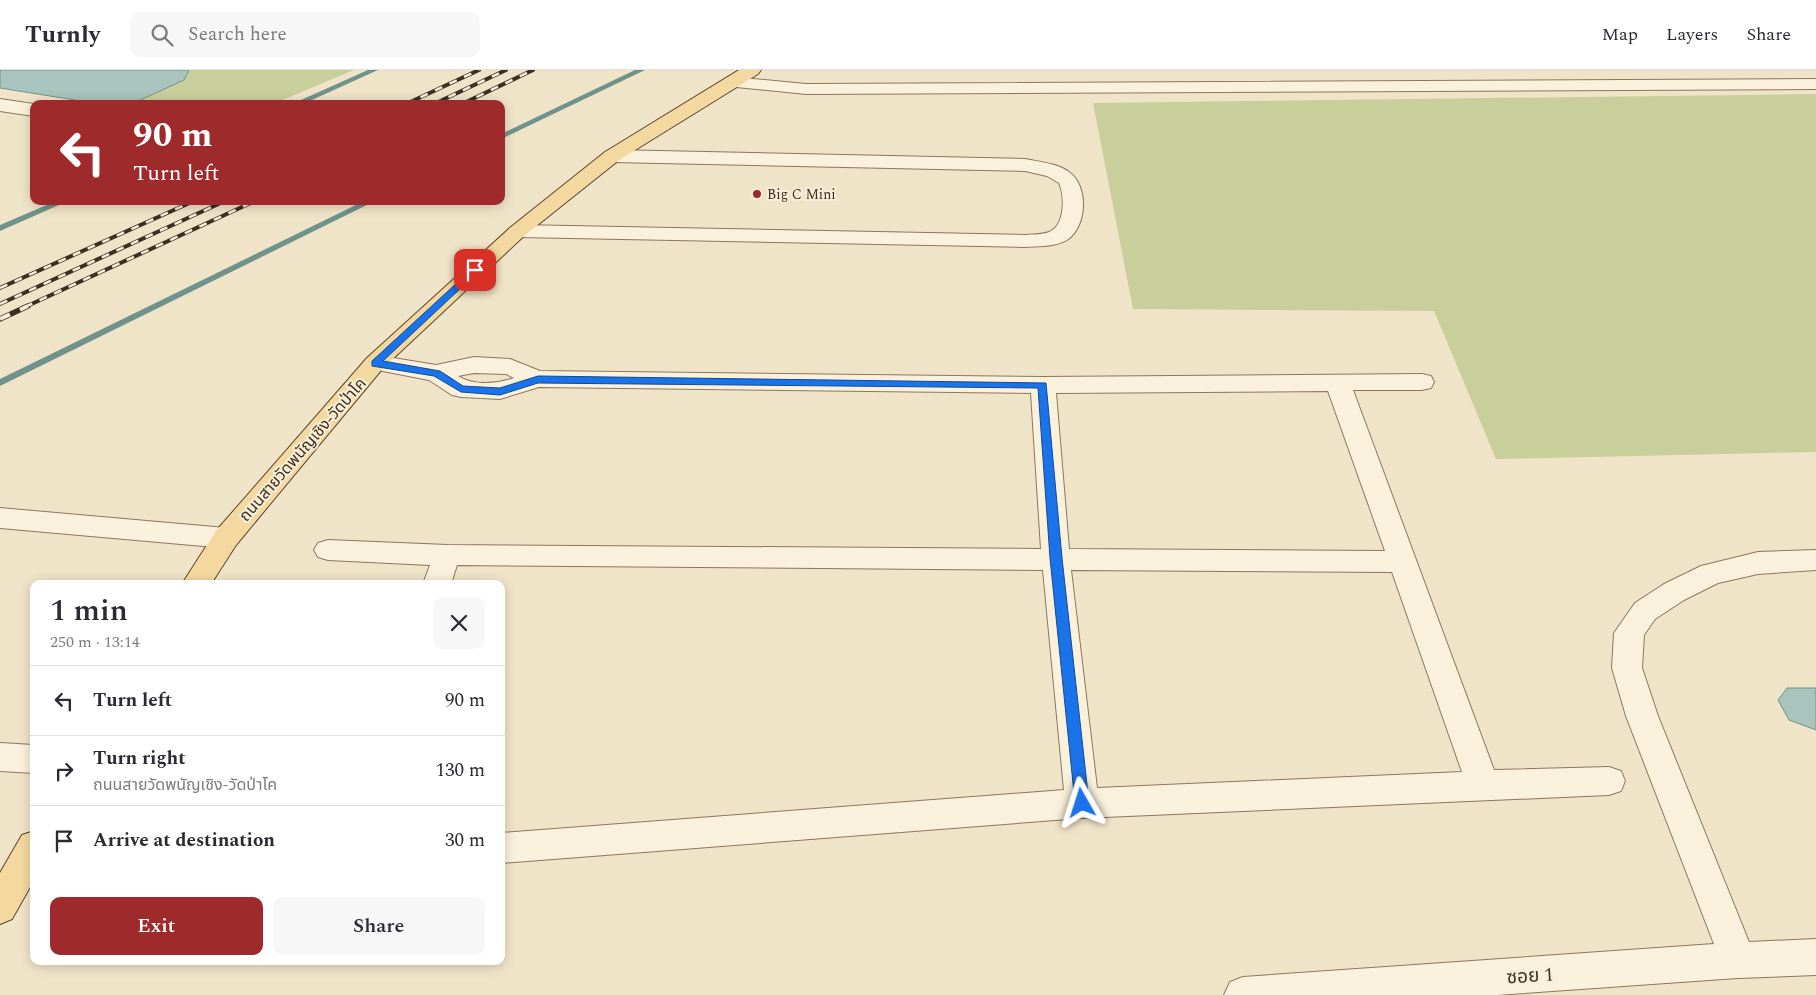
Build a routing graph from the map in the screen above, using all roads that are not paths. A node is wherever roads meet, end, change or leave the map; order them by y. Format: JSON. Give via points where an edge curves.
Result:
{"nodes":[{"id":1,"x":752,"y":70,"type":"edge"},
{"id":2,"x":1595,"y":78,"type":"edge"},
{"id":3,"x":732,"y":82,"type":"junction"},
{"id":4,"x":1816,"y":84,"type":"edge"},
{"id":5,"x":0,"y":105,"type":"edge"},
{"id":6,"x":30,"y":109,"type":"edge"},
{"id":7,"x":612,"y":156,"type":"junction"},
{"id":8,"x":518,"y":231,"type":"junction"},
{"id":9,"x":375,"y":363,"type":"junction"},
{"id":10,"x":1422,"y":382,"type":"dead end"},
{"id":11,"x":1338,"y":384,"type":"junction"},
{"id":12,"x":1043,"y":385,"type":"junction"},
{"id":13,"x":0,"y":518,"type":"edge"},
{"id":14,"x":226,"y":538,"type":"junction"},
{"id":15,"x":328,"y":550,"type":"dead end"},
{"id":16,"x":447,"y":555,"type":"junction"},
{"id":17,"x":1056,"y":558,"type":"junction"},
{"id":18,"x":1816,"y":560,"type":"edge"},
{"id":19,"x":1402,"y":562,"type":"junction"},
{"id":20,"x":199,"y":580,"type":"edge"},
{"id":21,"x":438,"y":580,"type":"edge"},
{"id":22,"x":0,"y":757,"type":"edge"},
{"id":23,"x":30,"y":759,"type":"edge"},
{"id":24,"x":1609,"y":781,"type":"dead end"},
{"id":25,"x":1483,"y":785,"type":"junction"},
{"id":26,"x":1082,"y":803,"type":"junction"},
{"id":27,"x":505,"y":848,"type":"edge"},
{"id":28,"x":30,"y":853,"type":"edge"},
{"id":29,"x":0,"y":907,"type":"edge"},
{"id":30,"x":1816,"y":957,"type":"edge"},
{"id":31,"x":1738,"y":960,"type":"junction"},
{"id":32,"x":1243,"y":995,"type":"edge"}],
"edges":[{"from":1,"to":3,"type":"main road","name":"ถนนสายวัดพนัญเชิง-วัดป่าโค"},
{"from":2,"to":3,"type":"street","via":[[806,89]]},
{"from":2,"to":4,"type":"street"},
{"from":3,"to":7,"type":"main road","name":"ถนนสายวัดพนัญเชิง-วัดป่าโค"},
{"from":5,"to":6,"type":"street"},
{"from":7,"to":8,"type":"main road","name":"ถนนสายวัดพนัญเชิง-วัดป่าโค"},
{"from":7,"to":8,"type":"street","via":[[1025,165],[1057,172],[1069,182],[1073,200],[1070,224],[1058,237],[1025,241]]},
{"from":8,"to":9,"type":"main road","name":"ถนนสายวัดพนัญเชิง-วัดป่าโค"},
{"from":9,"to":12,"type":"street","via":[[436,373],[461,389],[500,391],[538,379]]},
{"from":9,"to":14,"type":"main road","name":"ถนนสายวัดพนัญเชิง-วัดป่าโค"},
{"from":10,"to":11,"type":"street"},
{"from":11,"to":12,"type":"street"},
{"from":11,"to":19,"type":"street"},
{"from":12,"to":17,"type":"street"},
{"from":13,"to":14,"type":"street"},
{"from":14,"to":20,"type":"main road","name":"ถนนสายวัดพนัญเชิง-วัดป่าโค"},
{"from":15,"to":16,"type":"street"},
{"from":16,"to":17,"type":"street"},
{"from":16,"to":21,"type":"street"},
{"from":17,"to":19,"type":"street"},
{"from":17,"to":26,"type":"street"},
{"from":18,"to":31,"type":"street","via":[[1758,563],[1712,574],[1674,592],[1645,611],[1629,633],[1627,668],[1642,716]]},
{"from":19,"to":25,"type":"street"},
{"from":22,"to":23,"type":"street"},
{"from":24,"to":25,"type":"street"},
{"from":25,"to":26,"type":"street"},
{"from":26,"to":27,"type":"street"},
{"from":28,"to":29,"type":"main road"},
{"from":30,"to":31,"type":"street","name":"ซอย 1"},
{"from":31,"to":32,"type":"street","name":"ซอย 1"}]}
